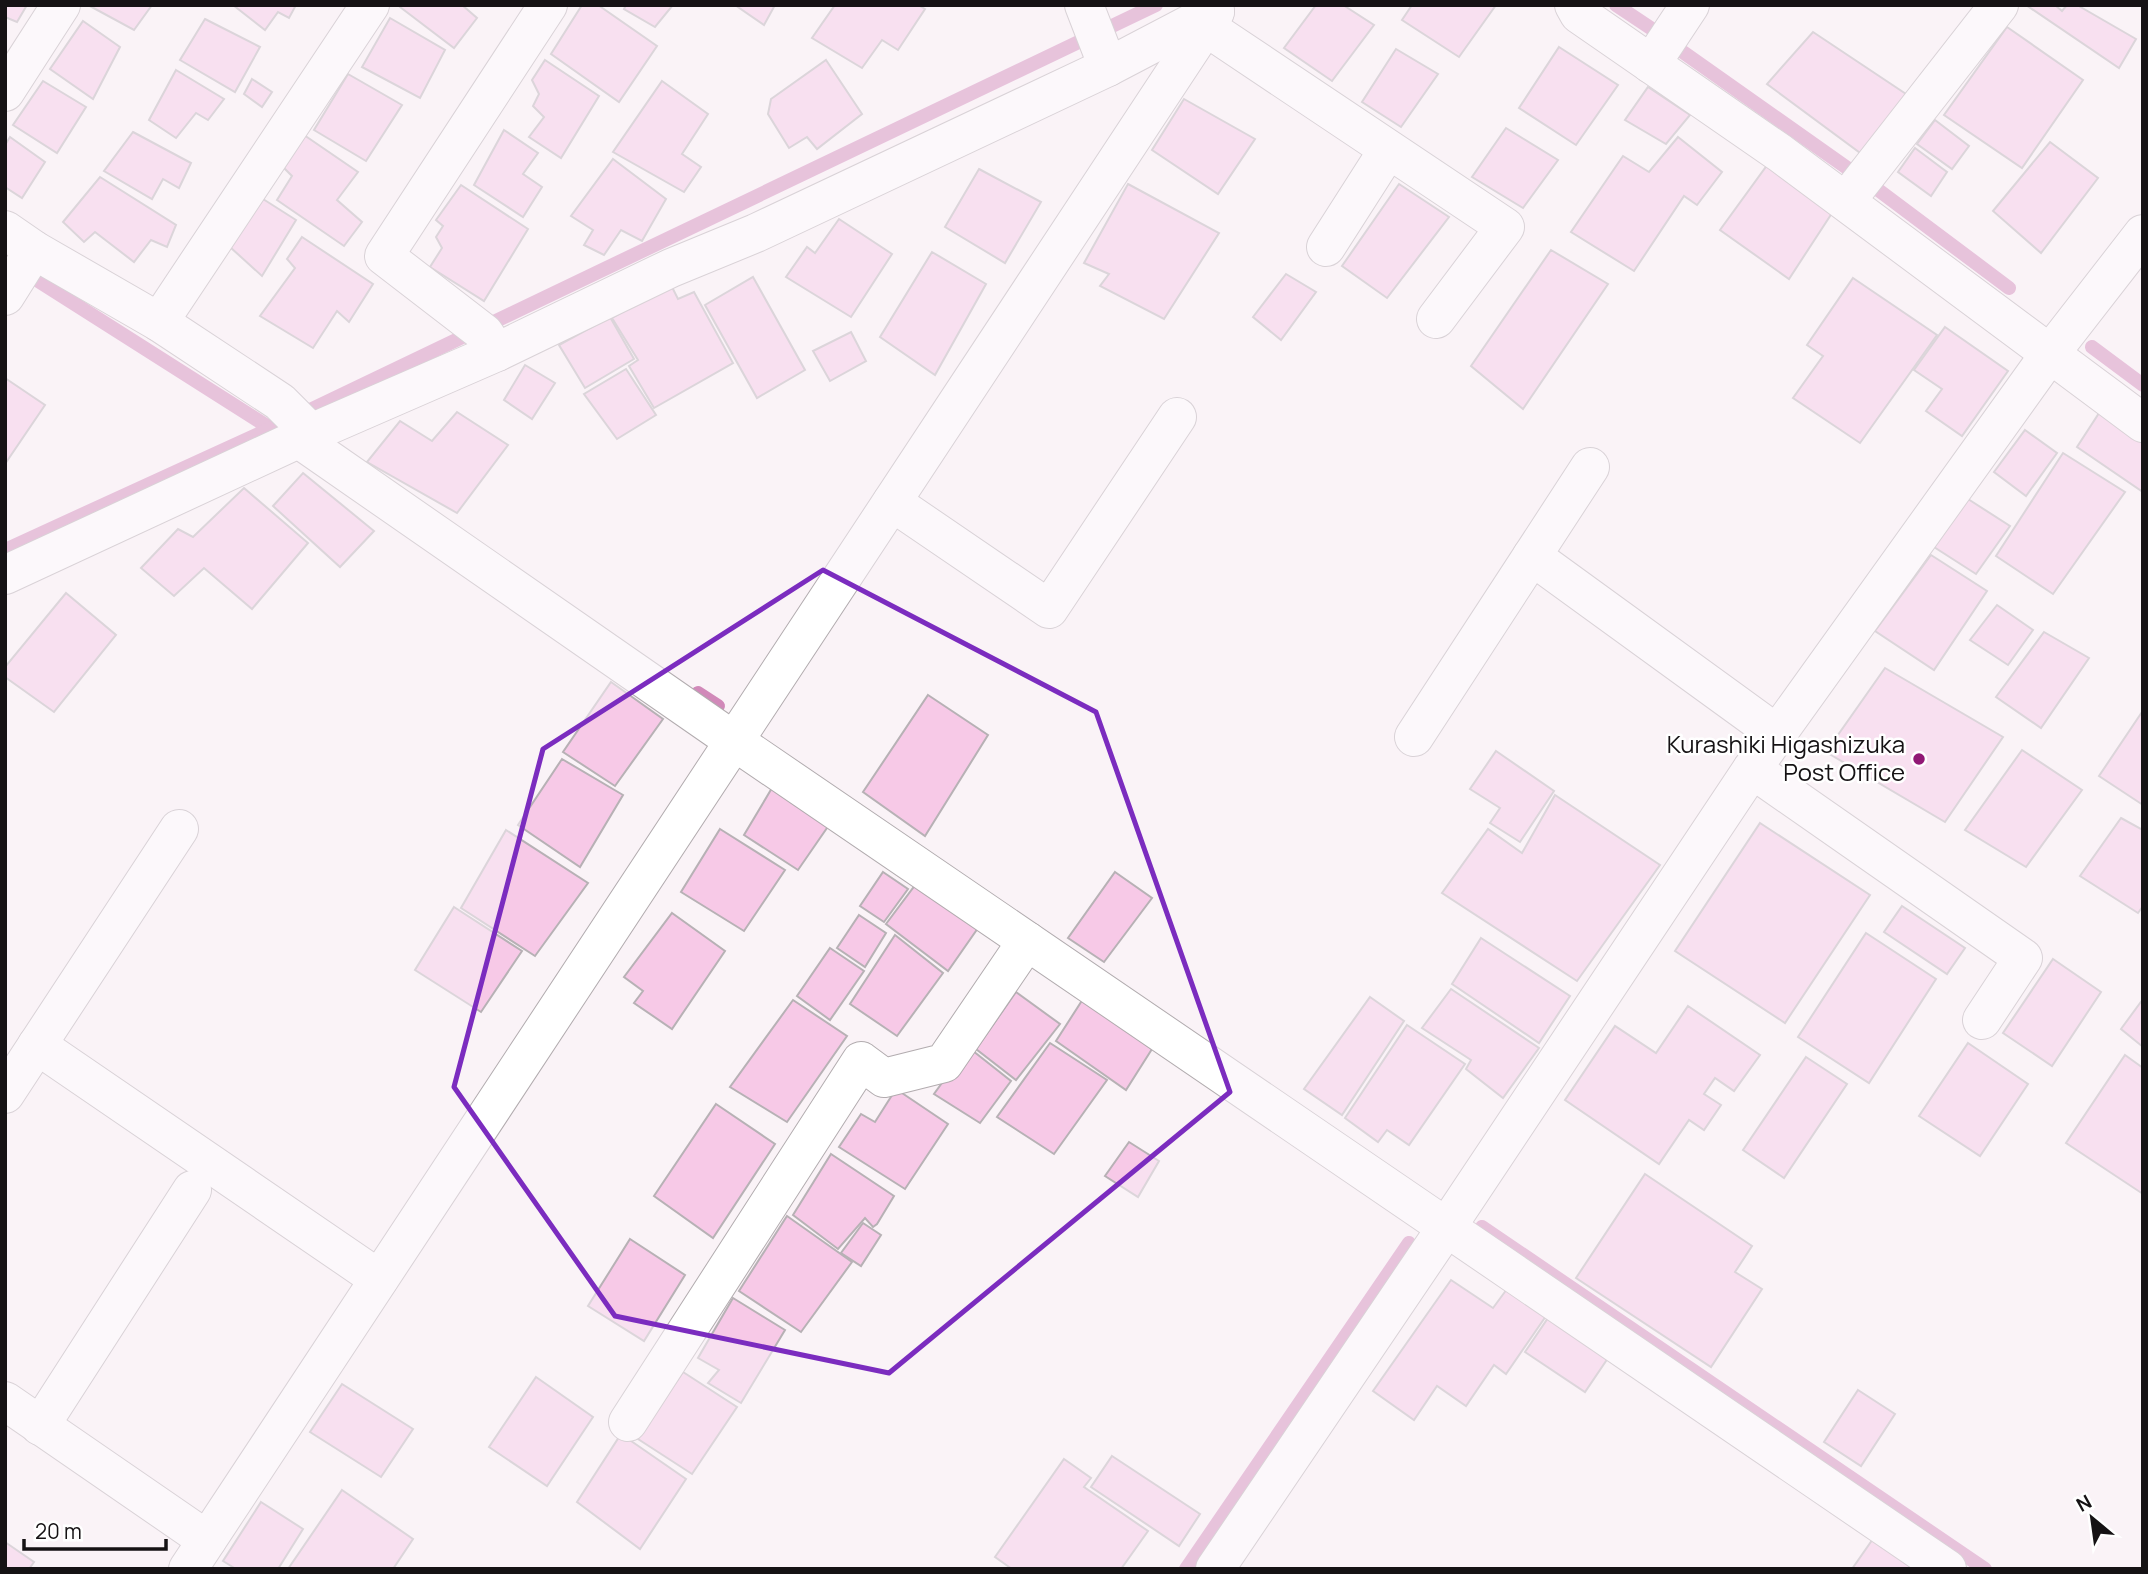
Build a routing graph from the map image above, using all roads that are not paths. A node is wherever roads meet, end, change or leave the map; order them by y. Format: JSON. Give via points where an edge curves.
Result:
{"nodes":[{"id":1,"x":61,"y":5,"type":"edge"},
{"id":2,"x":370,"y":5,"type":"edge"},
{"id":3,"x":548,"y":5,"type":"edge"},
{"id":4,"x":1690,"y":5,"type":"edge"},
{"id":5,"x":1999,"y":5,"type":"edge"},
{"id":6,"x":1574,"y":8,"type":"edge"},
{"id":7,"x":1216,"y":15,"type":"edge"},
{"id":8,"x":1097,"y":38,"type":"edge"},
{"id":9,"x":1651,"y":64,"type":"junction"},
{"id":10,"x":5,"y":92,"type":"edge"},
{"id":11,"x":1388,"y":150,"type":"junction"},
{"id":12,"x":1846,"y":201,"type":"junction"},
{"id":13,"x":2143,"y":234,"type":"edge"},
{"id":14,"x":20,"y":240,"type":"edge"},
{"id":15,"x":1326,"y":247,"type":"dead end"},
{"id":16,"x":5,"y":296,"type":"edge"},
{"id":17,"x":1436,"y":319,"type":"dead end"},
{"id":18,"x":159,"y":322,"type":"junction"},
{"id":19,"x":485,"y":336,"type":"junction"},
{"id":20,"x":2049,"y":355,"type":"junction"},
{"id":21,"x":1177,"y":417,"type":"dead end"},
{"id":22,"x":2143,"y":423,"type":"edge"},
{"id":23,"x":297,"y":424,"type":"junction"},
{"id":24,"x":1590,"y":467,"type":"dead end"},
{"id":25,"x":891,"y":502,"type":"junction"},
{"id":26,"x":1532,"y":556,"type":"junction"},
{"id":27,"x":5,"y":575,"type":"edge"},
{"id":28,"x":1777,"y":734,"type":"junction"},
{"id":29,"x":1414,"y":737,"type":"dead end"},
{"id":30,"x":734,"y":741,"type":"junction"},
{"id":31,"x":1752,"y":769,"type":"junction"},
{"id":32,"x":179,"y":829,"type":"dead end"},
{"id":33,"x":1027,"y":941,"type":"junction"},
{"id":34,"x":1982,"y":1020,"type":"dead end"},
{"id":35,"x":37,"y":1045,"type":"junction"},
{"id":36,"x":5,"y":1094,"type":"edge"},
{"id":37,"x":192,"y":1189,"type":"dead end"},
{"id":38,"x":1446,"y":1228,"type":"junction"},
{"id":39,"x":379,"y":1279,"type":"junction"},
{"id":40,"x":5,"y":1401,"type":"edge"},
{"id":41,"x":628,"y":1422,"type":"dead end"},
{"id":42,"x":40,"y":1426,"type":"junction"},
{"id":43,"x":198,"y":1554,"type":"edge"},
{"id":44,"x":1215,"y":1569,"type":"edge"},
{"id":45,"x":1948,"y":1569,"type":"edge"}],
"edges":[{"from":1,"to":10,"type":"street"},
{"from":2,"to":18,"type":"street"},
{"from":3,"to":19,"type":"street","via":[[384,256]]},
{"from":4,"to":9,"type":"street"},
{"from":5,"to":12,"type":"street"},
{"from":6,"to":9,"type":"street"},
{"from":7,"to":8,"type":"street"},
{"from":7,"to":11,"type":"street"},
{"from":7,"to":25,"type":"street"},
{"from":8,"to":19,"type":"street","via":[[756,233]]},
{"from":9,"to":12,"type":"street"},
{"from":11,"to":15,"type":"street"},
{"from":11,"to":17,"type":"street","via":[[1505,227]]},
{"from":12,"to":20,"type":"street"},
{"from":13,"to":20,"type":"street"},
{"from":14,"to":16,"type":"street"},
{"from":14,"to":18,"type":"street"},
{"from":18,"to":23,"type":"street"},
{"from":19,"to":23,"type":"street"},
{"from":20,"to":22,"type":"street"},
{"from":20,"to":28,"type":"street"},
{"from":21,"to":25,"type":"street","via":[[1049,609]]},
{"from":23,"to":27,"type":"street"},
{"from":23,"to":30,"type":"street"},
{"from":24,"to":26,"type":"street"},
{"from":25,"to":30,"type":"street"},
{"from":26,"to":28,"type":"street"},
{"from":26,"to":29,"type":"street"},
{"from":28,"to":31,"type":"street"},
{"from":30,"to":33,"type":"street"},
{"from":30,"to":39,"type":"street"},
{"from":31,"to":34,"type":"street","via":[[2023,958]]},
{"from":31,"to":38,"type":"street"},
{"from":32,"to":35,"type":"street"},
{"from":33,"to":38,"type":"street"},
{"from":33,"to":41,"type":"street","via":[[944,1063],[884,1077],[861,1061]]},
{"from":35,"to":36,"type":"street"},
{"from":35,"to":39,"type":"street"},
{"from":37,"to":42,"type":"street"},
{"from":38,"to":44,"type":"street"},
{"from":38,"to":45,"type":"street"},
{"from":39,"to":43,"type":"street"},
{"from":40,"to":42,"type":"street"},
{"from":42,"to":43,"type":"street"}]}
